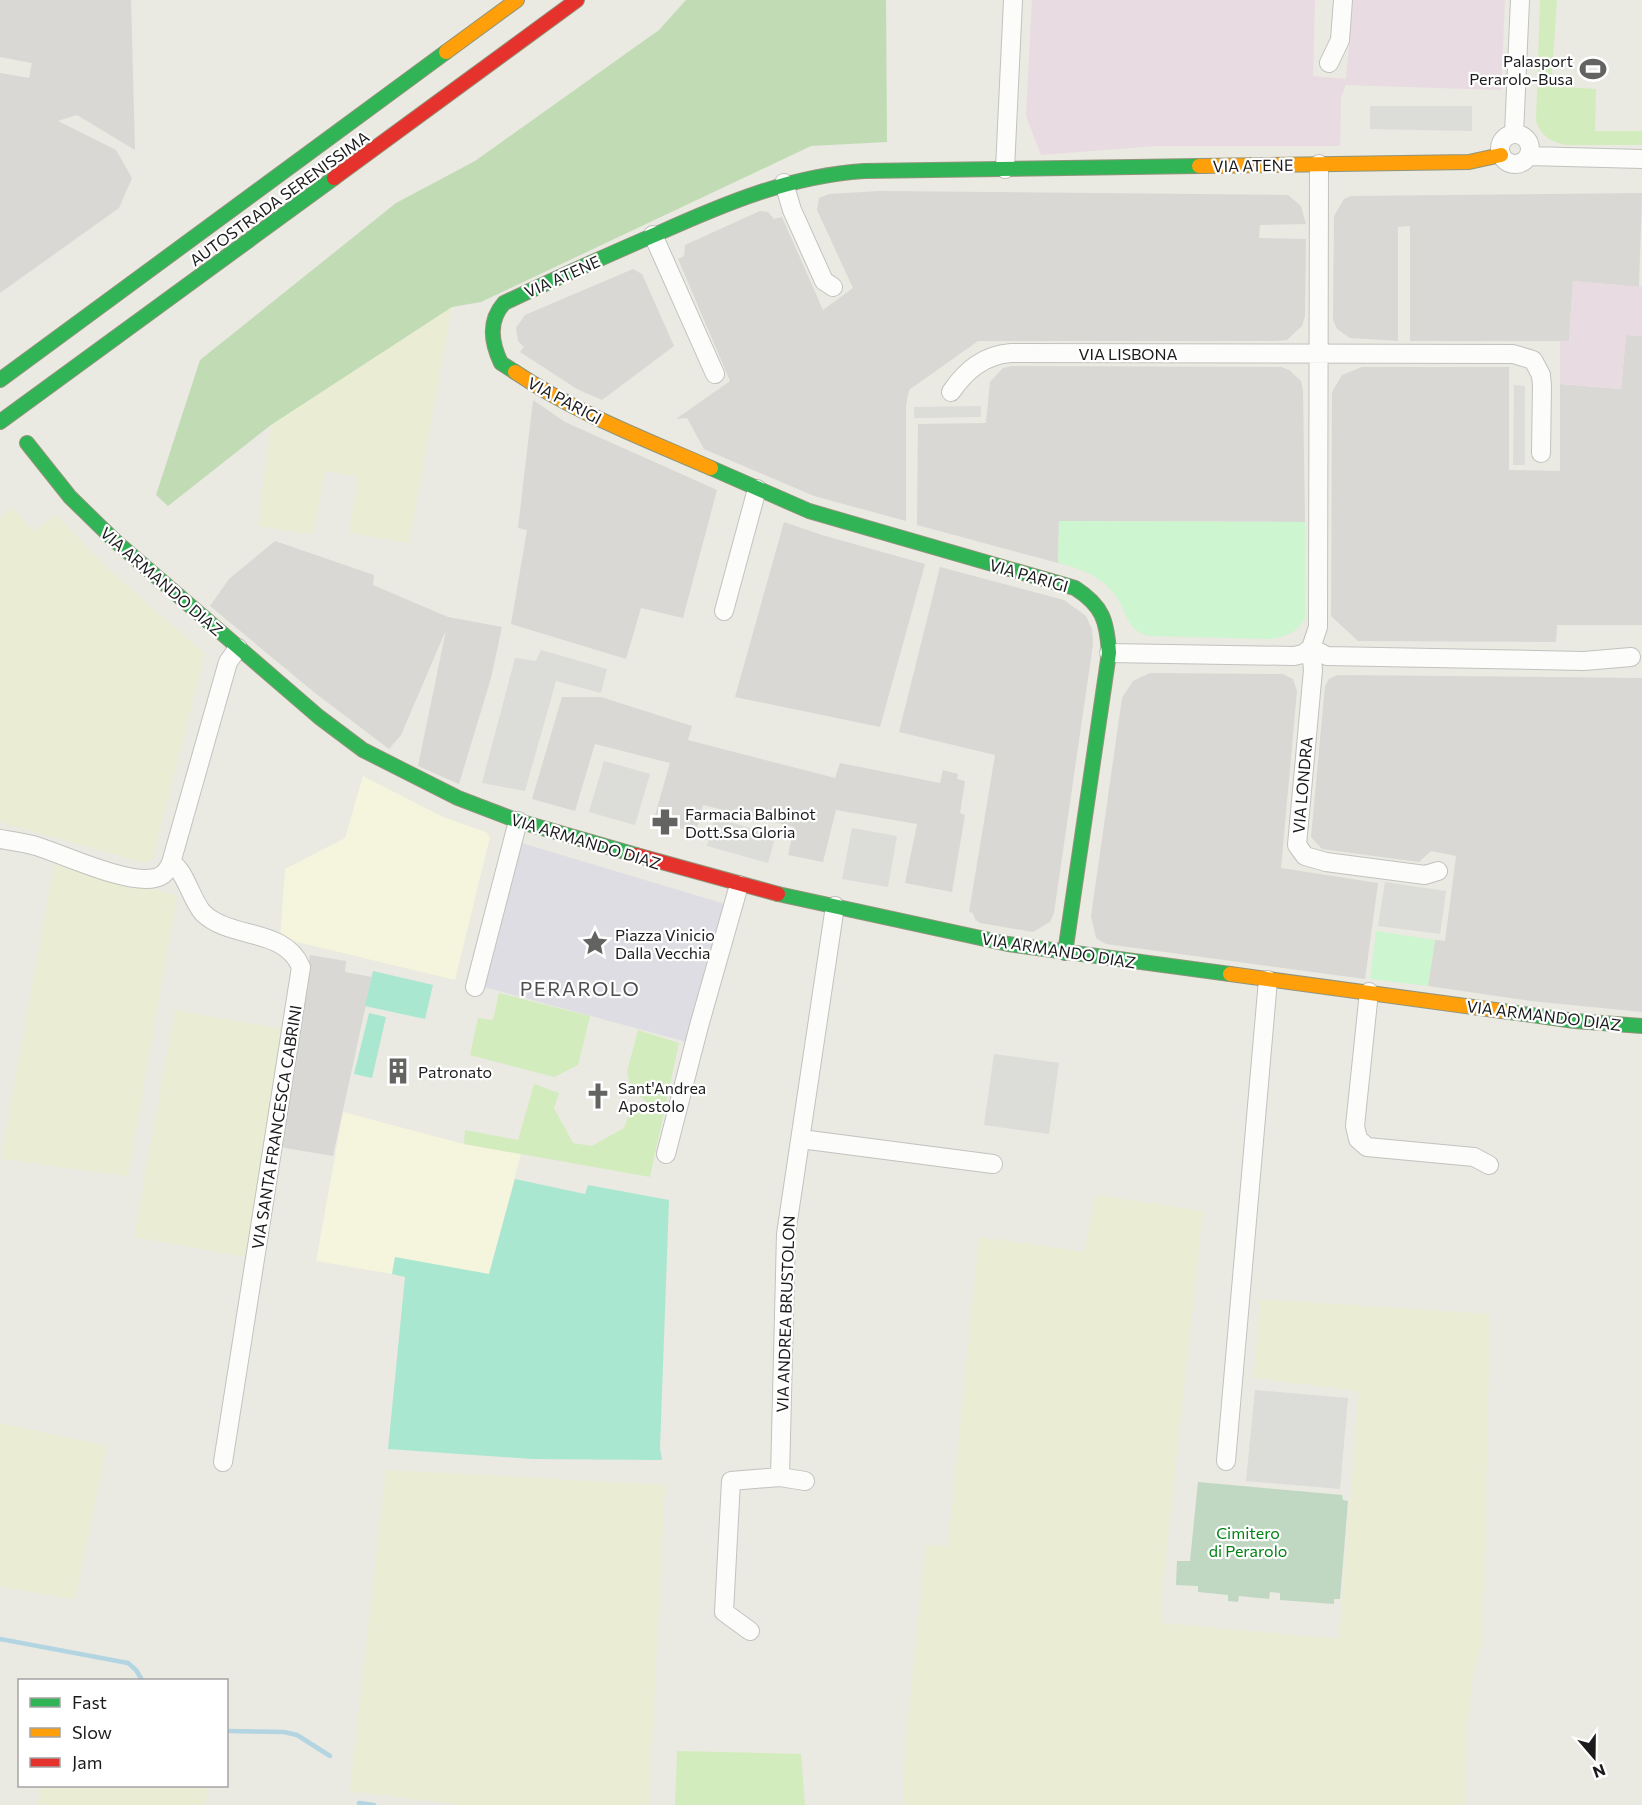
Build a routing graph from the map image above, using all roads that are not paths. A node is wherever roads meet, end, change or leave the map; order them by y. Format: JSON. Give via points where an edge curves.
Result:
{"nodes":[{"id":1,"x":517,"y":0,"type":"edge"},
{"id":2,"x":577,"y":0,"type":"edge"},
{"id":3,"x":1013,"y":0,"type":"edge"},
{"id":4,"x":1343,"y":0,"type":"edge"},
{"id":5,"x":1520,"y":0,"type":"edge"},
{"id":6,"x":1329,"y":63,"type":"dead end"},
{"id":7,"x":1514,"y":134,"type":"junction"},
{"id":8,"x":1501,"y":155,"type":"junction"},
{"id":9,"x":1529,"y":156,"type":"junction"},
{"id":10,"x":1642,"y":159,"type":"edge"},
{"id":11,"x":1319,"y":164,"type":"junction"},
{"id":12,"x":1005,"y":170,"type":"junction"},
{"id":13,"x":784,"y":183,"type":"junction"},
{"id":14,"x":653,"y":235,"type":"junction"},
{"id":15,"x":833,"y":287,"type":"dead end"},
{"id":16,"x":491,"y":336,"type":"joint"},
{"id":17,"x":1319,"y":354,"type":"junction"},
{"id":18,"x":715,"y":374,"type":"dead end"},
{"id":19,"x":0,"y":380,"type":"edge"},
{"id":20,"x":951,"y":392,"type":"dead end"},
{"id":21,"x":0,"y":422,"type":"edge"},
{"id":22,"x":27,"y":443,"type":"dead end"},
{"id":23,"x":1540,"y":453,"type":"dead end"},
{"id":24,"x":757,"y":489,"type":"junction"},
{"id":25,"x":724,"y":611,"type":"dead end"},
{"id":26,"x":238,"y":648,"type":"junction"},
{"id":27,"x":1311,"y":648,"type":"junction"},
{"id":28,"x":1109,"y":653,"type":"junction"},
{"id":29,"x":1631,"y":657,"type":"dead end"},
{"id":30,"x":518,"y":821,"type":"junction"},
{"id":31,"x":0,"y":839,"type":"edge"},
{"id":32,"x":171,"y":863,"type":"junction"},
{"id":33,"x":1438,"y":871,"type":"dead end"},
{"id":34,"x":739,"y":885,"type":"junction"},
{"id":35,"x":835,"y":906,"type":"junction"},
{"id":36,"x":1065,"y":953,"type":"junction"},
{"id":37,"x":1269,"y":980,"type":"junction"},
{"id":38,"x":475,"y":987,"type":"dead end"},
{"id":39,"x":1369,"y":992,"type":"junction"},
{"id":40,"x":1642,"y":1026,"type":"edge"},
{"id":41,"x":801,"y":1139,"type":"junction"},
{"id":42,"x":666,"y":1154,"type":"dead end"},
{"id":43,"x":993,"y":1164,"type":"dead end"},
{"id":44,"x":1490,"y":1165,"type":"dead end"},
{"id":45,"x":1226,"y":1461,"type":"dead end"},
{"id":46,"x":223,"y":1462,"type":"dead end"},
{"id":47,"x":780,"y":1478,"type":"junction"},
{"id":48,"x":805,"y":1481,"type":"dead end"},
{"id":49,"x":750,"y":1631,"type":"dead end"}],
"edges":[{"from":1,"to":19,"type":"main road","name":"AUTOSTRADA SERENISSIMA"},
{"from":2,"to":21,"type":"main road","name":"AUTOSTRADA SERENISSIMA"},
{"from":3,"to":12,"type":"street"},
{"from":4,"to":6,"type":"street","via":[[1340,40]]},
{"from":5,"to":7,"type":"street"},
{"from":7,"to":8,"type":"street","via":[[1502,142]]},
{"from":7,"to":9,"type":"street","via":[[1528,141]]},
{"from":8,"to":9,"type":"street","name":"VIA ATENE","via":[[1506,162],[1516,165]]},
{"from":8,"to":11,"type":"main road","name":"VIA ATENE","via":[[1469,162]]},
{"from":9,"to":10,"type":"street","name":"VIA ATENE"},
{"from":11,"to":12,"type":"main road","name":"VIA ATENE"},
{"from":11,"to":17,"type":"street"},
{"from":12,"to":13,"type":"main road","name":"VIA ATENE","via":[[844,171]]},
{"from":13,"to":14,"type":"main road","name":"VIA ATENE"},
{"from":13,"to":15,"type":"street","via":[[824,281]]},
{"from":14,"to":16,"type":"main road","name":"VIA ATENE","via":[[504,303],[493,321]]},
{"from":14,"to":18,"type":"street"},
{"from":16,"to":24,"type":"main road","name":"VIA PARIGI","via":[[501,363],[556,398]]},
{"from":17,"to":20,"type":"street","name":"VIA LISBONA","via":[[998,354],[964,374]]},
{"from":17,"to":23,"type":"street","name":"VIA LISBONA","via":[[1527,357],[1538,365],[1541,375]]},
{"from":17,"to":27,"type":"street","via":[[1318,618]]},
{"from":22,"to":26,"type":"main road","name":"VIA ARMANDO DIAZ","via":[[65,491],[114,540]]},
{"from":24,"to":25,"type":"street"},
{"from":24,"to":28,"type":"main road","name":"VIA PARIGI","via":[[809,511],[1075,588],[1101,610]]},
{"from":26,"to":30,"type":"main road","name":"VIA ARMANDO DIAZ","via":[[363,750],[458,798]]},
{"from":26,"to":32,"type":"street","via":[[228,662]]},
{"from":27,"to":28,"type":"street","via":[[1294,656]]},
{"from":27,"to":29,"type":"street","via":[[1327,656],[1584,661]]},
{"from":27,"to":33,"type":"street","name":"VIA LONDRA","via":[[1311,691],[1297,837],[1300,852],[1338,864],[1425,875]]},
{"from":28,"to":36,"type":"main road","name":"VIA PARIGI"},
{"from":30,"to":34,"type":"main road","name":"VIA ARMANDO DIAZ"},
{"from":30,"to":38,"type":"street"},
{"from":31,"to":32,"type":"street","via":[[142,880],[166,873]]},
{"from":32,"to":46,"type":"street","name":"VIA SANTA FRANCESCA CABRINI","via":[[180,870],[193,900],[214,922],[289,948],[301,967]]},
{"from":34,"to":35,"type":"main road","name":"VIA ARMANDO DIAZ"},
{"from":34,"to":42,"type":"street"},
{"from":35,"to":36,"type":"main road","name":"VIA ARMANDO DIAZ"},
{"from":35,"to":41,"type":"street","name":"VIA ANDREA BRUSTOLON"},
{"from":36,"to":37,"type":"main road","name":"VIA ARMANDO DIAZ"},
{"from":37,"to":39,"type":"main road","name":"VIA ARMANDO DIAZ"},
{"from":37,"to":45,"type":"street"},
{"from":39,"to":40,"type":"main road","name":"VIA ARMANDO DIAZ","via":[[1575,1021]]},
{"from":39,"to":44,"type":"street","via":[[1355,1126],[1358,1139],[1367,1148],[1474,1157]]},
{"from":41,"to":43,"type":"street"},
{"from":41,"to":47,"type":"street","name":"VIA ANDREA BRUSTOLON","via":[[786,1234]]},
{"from":47,"to":48,"type":"street"},
{"from":47,"to":49,"type":"street","via":[[731,1481],[724,1612]]}]}
